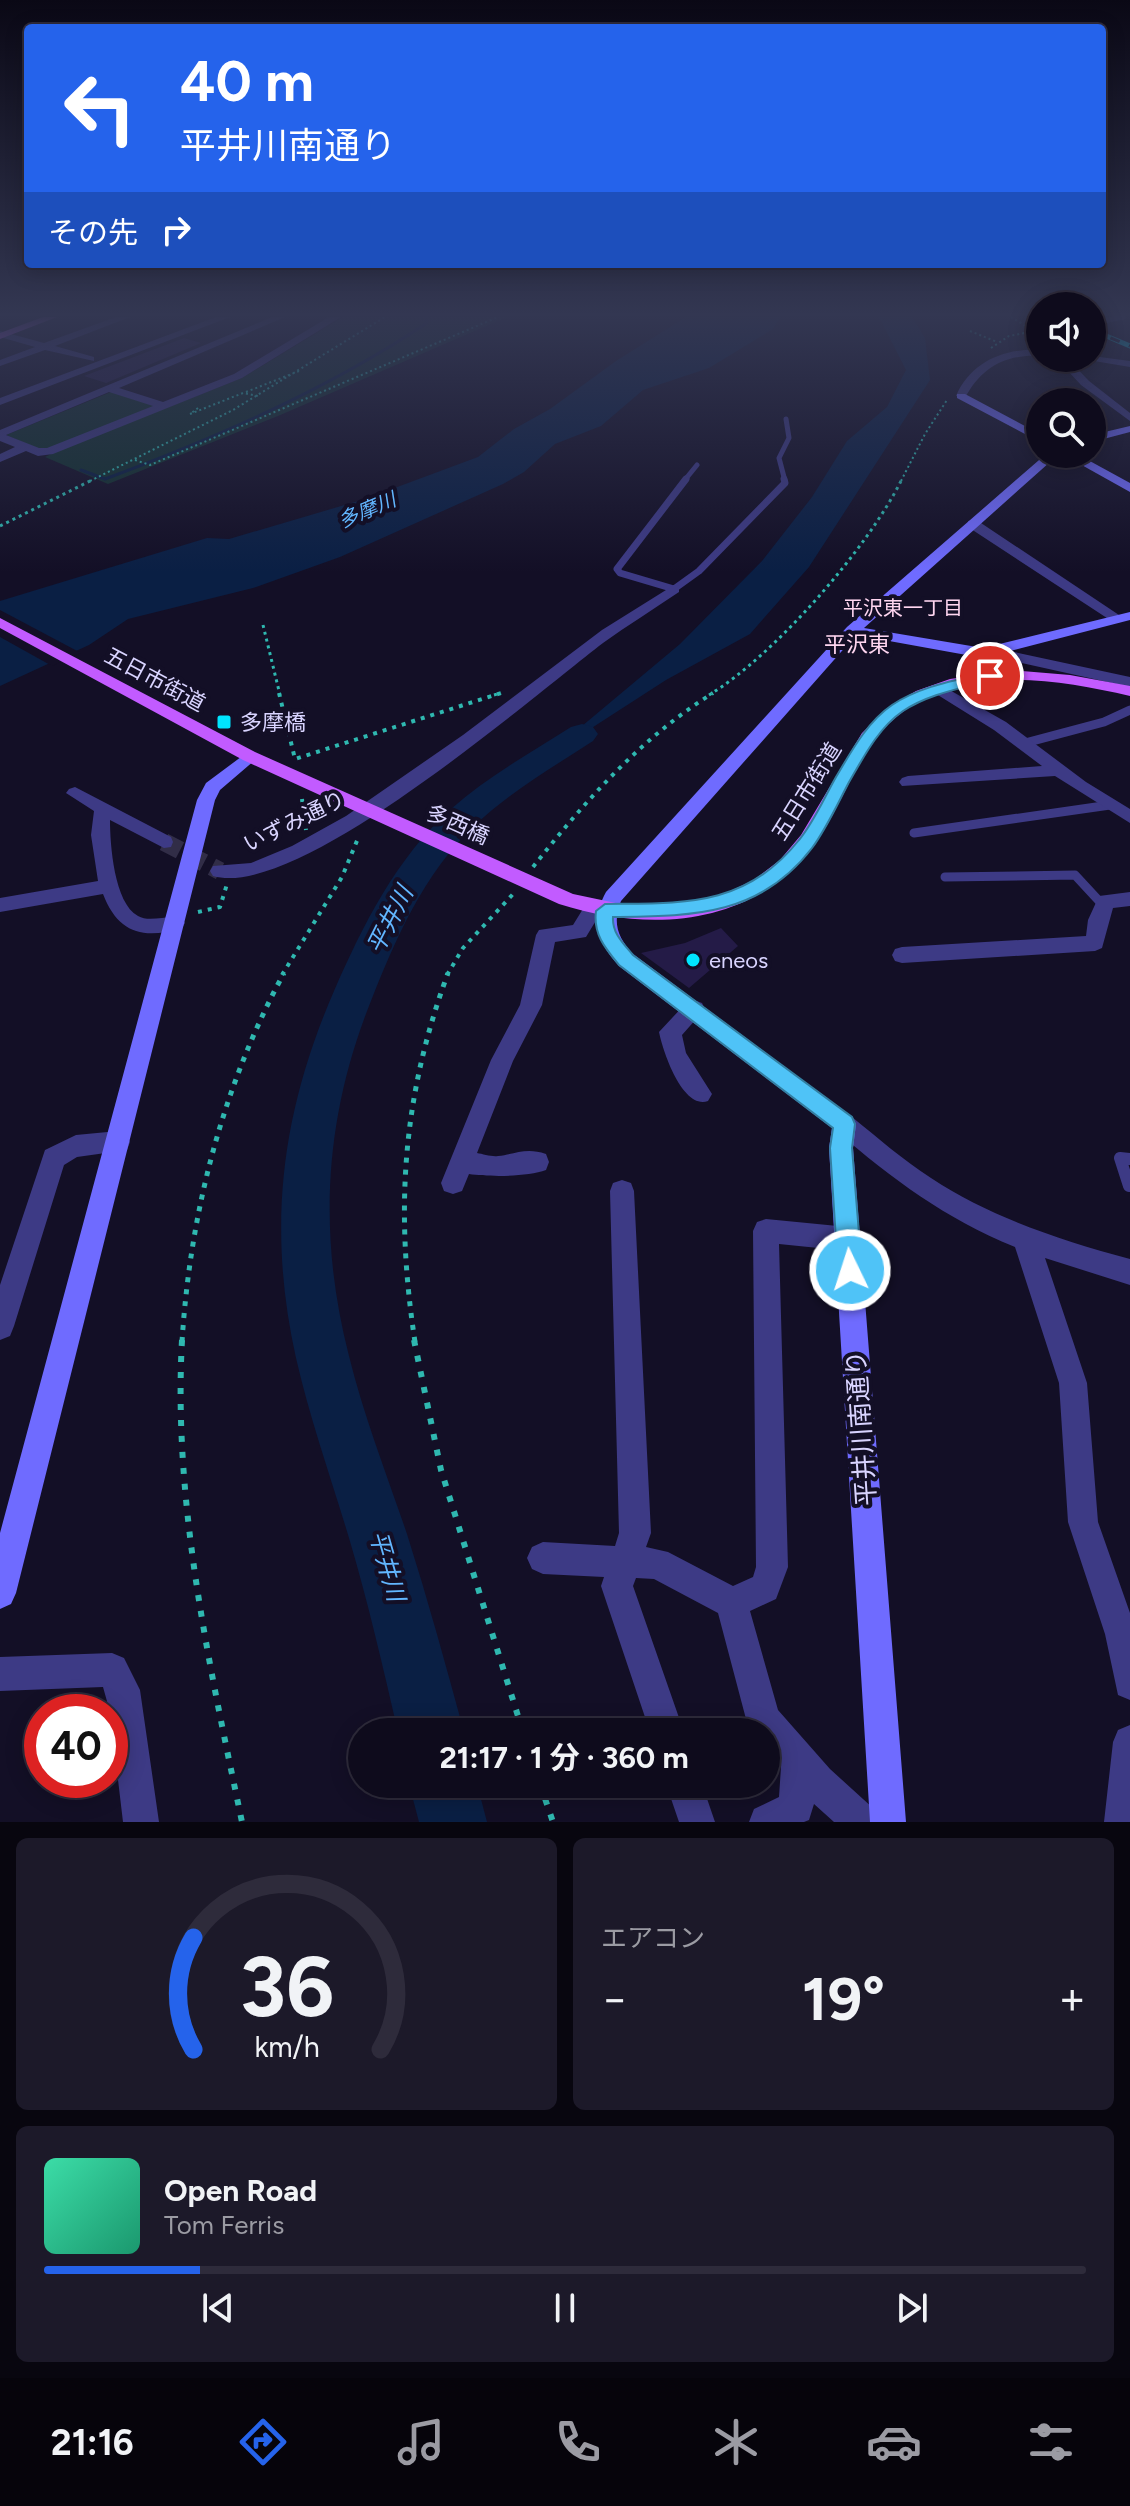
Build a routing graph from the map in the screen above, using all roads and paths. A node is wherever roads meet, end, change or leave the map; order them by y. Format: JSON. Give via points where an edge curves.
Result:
{"nodes":[{"id":1,"x":80,"y":402,"type":"edge"},
{"id":2,"x":151,"y":402,"type":"edge"},
{"id":3,"x":174,"y":402,"type":"edge"},
{"id":4,"x":246,"y":402,"type":"edge"},
{"id":5,"x":298,"y":402,"type":"edge"},
{"id":6,"x":950,"y":402,"type":"edge"},
{"id":7,"x":967,"y":402,"type":"edge"},
{"id":8,"x":1109,"y":402,"type":"edge"},
{"id":9,"x":164,"y":406,"type":"junction"},
{"id":10,"x":1130,"y":418,"type":"edge"},
{"id":11,"x":786,"y":419,"type":"dead end"},
{"id":12,"x":1130,"y":429,"type":"edge"},
{"id":13,"x":1026,"y":432,"type":"edge"},
{"id":14,"x":1106,"y":435,"type":"edge"},
{"id":15,"x":0,"y":436,"type":"edge"},
{"id":16,"x":26,"y":447,"type":"junction"},
{"id":17,"x":0,"y":458,"type":"edge"},
{"id":18,"x":135,"y":460,"type":"junction"},
{"id":19,"x":697,"y":465,"type":"dead end"},
{"id":20,"x":1037,"y":468,"type":"edge"},
{"id":21,"x":1094,"y":468,"type":"edge"},
{"id":22,"x":1130,"y":488,"type":"edge"},
{"id":23,"x":973,"y":524,"type":"junction"},
{"id":24,"x":0,"y":526,"type":"edge"},
{"id":25,"x":674,"y":589,"type":"junction"},
{"id":26,"x":1124,"y":617,"type":"edge"},
{"id":27,"x":0,"y":622,"type":"edge"},
{"id":28,"x":263,"y":625,"type":"dead end"},
{"id":29,"x":852,"y":630,"type":"junction"},
{"id":30,"x":991,"y":652,"type":"junction"},
{"id":31,"x":1130,"y":682,"type":"edge"},
{"id":32,"x":939,"y":689,"type":"junction"},
{"id":33,"x":1130,"y":691,"type":"edge"},
{"id":34,"x":503,"y":692,"type":"dead end"},
{"id":35,"x":1130,"y":710,"type":"edge"},
{"id":36,"x":1025,"y":743,"type":"junction"},
{"id":37,"x":249,"y":756,"type":"junction"},
{"id":38,"x":1057,"y":770,"type":"junction"},
{"id":39,"x":908,"y":782,"type":"dead end"},
{"id":40,"x":301,"y":789,"type":"dead end"},
{"id":41,"x":75,"y":793,"type":"dead end"},
{"id":42,"x":1110,"y":805,"type":"junction"},
{"id":43,"x":103,"y":809,"type":"junction"},
{"id":44,"x":373,"y":812,"type":"junction"},
{"id":45,"x":1130,"y":817,"type":"edge"},
{"id":46,"x":347,"y":825,"type":"junction"},
{"id":47,"x":914,"y":833,"type":"dead end"},
{"id":48,"x":315,"y":841,"type":"junction"},
{"id":49,"x":164,"y":842,"type":"tunnel mouth"},
{"id":50,"x":229,"y":873,"type":"joint"},
{"id":51,"x":945,"y":877,"type":"dead end"},
{"id":52,"x":522,"y":879,"type":"junction"},
{"id":53,"x":108,"y":886,"type":"junction"},
{"id":54,"x":1130,"y":899,"type":"edge"},
{"id":55,"x":1106,"y":901,"type":"junction"},
{"id":56,"x":0,"y":905,"type":"edge"},
{"id":57,"x":599,"y":910,"type":"junction"},
{"id":58,"x":176,"y":920,"type":"junction"},
{"id":59,"x":902,"y":955,"type":"dead end"},
{"id":60,"x":694,"y":1009,"type":"junction"},
{"id":61,"x":700,"y":1094,"type":"dead end"},
{"id":62,"x":844,"y":1124,"type":"junction"},
{"id":63,"x":118,"y":1142,"type":"junction"},
{"id":64,"x":1130,"y":1159,"type":"edge"},
{"id":65,"x":537,"y":1162,"type":"dead end"},
{"id":66,"x":1129,"y":1186,"type":"edge"},
{"id":67,"x":622,"y":1191,"type":"dead end"},
{"id":68,"x":1025,"y":1237,"type":"junction"},
{"id":69,"x":848,"y":1239,"type":"junction"},
{"id":70,"x":1130,"y":1272,"type":"edge"},
{"id":71,"x":0,"y":1326,"type":"edge"},
{"id":72,"x":543,"y":1558,"type":"dead end"},
{"id":73,"x":625,"y":1562,"type":"junction"},
{"id":74,"x":0,"y":1593,"type":"edge"},
{"id":75,"x":732,"y":1603,"type":"junction"},
{"id":76,"x":0,"y":1674,"type":"edge"},
{"id":77,"x":1130,"y":1683,"type":"edge"},
{"id":78,"x":518,"y":1718,"type":"edge"},
{"id":79,"x":662,"y":1718,"type":"edge"},
{"id":80,"x":1130,"y":1742,"type":"edge"},
{"id":81,"x":799,"y":1762,"type":"junction"},
{"id":82,"x":545,"y":1798,"type":"edge"},
{"id":83,"x":689,"y":1798,"type":"edge"},
{"id":84,"x":141,"y":1822,"type":"edge"},
{"id":85,"x":242,"y":1822,"type":"edge"},
{"id":86,"x":553,"y":1822,"type":"edge"},
{"id":87,"x":697,"y":1822,"type":"edge"},
{"id":88,"x":767,"y":1822,"type":"edge"},
{"id":89,"x":861,"y":1822,"type":"edge"},
{"id":90,"x":888,"y":1822,"type":"edge"},
{"id":91,"x":1122,"y":1822,"type":"edge"}],
"edges":[{"from":1,"to":15,"type":"street"},
{"from":2,"to":9,"type":"street"},
{"from":3,"to":9,"type":"street"},
{"from":4,"to":18,"type":"path"},
{"from":5,"to":18,"type":"path","via":[[150,465]]},
{"from":6,"to":52,"type":"path","via":[[925,434],[884,515],[787,631],[624,762]]},
{"from":7,"to":13,"type":"street"},
{"from":8,"to":10,"type":"street"},
{"from":9,"to":16,"type":"street","via":[[49,451]]},
{"from":11,"to":25,"type":"lane","via":[[789,438],[779,458],[785,483],[699,571]]},
{"from":12,"to":14,"type":"street"},
{"from":15,"to":16,"type":"street"},
{"from":16,"to":17,"type":"street"},
{"from":18,"to":24,"type":"path"},
{"from":19,"to":25,"type":"lane","via":[[617,569]]},
{"from":20,"to":23,"type":"street"},
{"from":21,"to":22,"type":"street"},
{"from":23,"to":26,"type":"street"},
{"from":23,"to":29,"type":"street"},
{"from":25,"to":44,"type":"street","name":"いずみ通り","via":[[602,637]]},
{"from":26,"to":30,"type":"street"},
{"from":27,"to":37,"type":"main road","name":"五日市街道"},
{"from":28,"to":34,"type":"path","via":[[295,759]]},
{"from":29,"to":30,"type":"street"},
{"from":29,"to":57,"type":"street"},
{"from":30,"to":31,"type":"street"},
{"from":32,"to":33,"type":"main road","name":"五日市街道","via":[[974,678],[1016,674]]},
{"from":32,"to":36,"type":"street"},
{"from":32,"to":57,"type":"main road","name":"五日市街道","via":[[898,708],[877,726],[807,842],[762,884],[691,910]]},
{"from":35,"to":36,"type":"lane"},
{"from":36,"to":38,"type":"street"},
{"from":37,"to":44,"type":"main road","name":"五日市街道"},
{"from":37,"to":58,"type":"street","via":[[209,792]]},
{"from":38,"to":39,"type":"street"},
{"from":38,"to":42,"type":"street"},
{"from":40,"to":48,"type":"path","via":[[306,829]]},
{"from":41,"to":43,"type":"street"},
{"from":42,"to":45,"type":"street"},
{"from":42,"to":47,"type":"lane"},
{"from":43,"to":49,"type":"street"},
{"from":43,"to":53,"type":"street"},
{"from":44,"to":46,"type":"street","name":"いずみ通り"},
{"from":44,"to":52,"type":"main road","name":"多西橋"},
{"from":46,"to":48,"type":"street","name":"いずみ通り"},
{"from":46,"to":85,"type":"path","via":[[361,838],[293,955],[237,1074],[197,1218],[185,1293],[180,1376],[183,1487],[208,1660]]},
{"from":48,"to":50,"type":"street","name":"いずみ通り"},
{"from":50,"to":58,"type":"path","via":[[220,907]]},
{"from":51,"to":55,"type":"lane","via":[[1075,875],[1100,902]]},
{"from":52,"to":57,"type":"main road","name":"五日市街道"},
{"from":52,"to":78,"type":"path","via":[[456,958],[425,1042],[404,1144],[403,1248],[418,1370],[452,1517]]},
{"from":53,"to":56,"type":"street"},
{"from":53,"to":58,"type":"street","via":[[129,921],[138,925]]},
{"from":54,"to":55,"type":"street"},
{"from":55,"to":59,"type":"street","via":[[1095,943]]},
{"from":57,"to":60,"type":"street","via":[[616,950]]},
{"from":57,"to":65,"type":"street","via":[[579,932],[546,935],[531,1005],[502,1060],[457,1172]]},
{"from":58,"to":63,"type":"street"},
{"from":60,"to":61,"type":"street","via":[[670,1032],[675,1055]]},
{"from":60,"to":62,"type":"street"},
{"from":62,"to":68,"type":"street","via":[[930,1192]]},
{"from":62,"to":69,"type":"street","name":"平井川南通り"},
{"from":63,"to":71,"type":"street","via":[[79,1144],[54,1158]]},
{"from":63,"to":74,"type":"street"},
{"from":64,"to":66,"type":"lane","via":[[1120,1158]]},
{"from":67,"to":73,"type":"street","via":[[635,1533]]},
{"from":68,"to":70,"type":"street"},
{"from":68,"to":77,"type":"street","via":[[1073,1383],[1083,1522],[1121,1634]]},
{"from":69,"to":75,"type":"street","via":[[766,1231],[772,1567],[765,1588]]},
{"from":69,"to":90,"type":"street","name":"平井川南通り"},
{"from":72,"to":73,"type":"street"},
{"from":73,"to":75,"type":"street","via":[[657,1563]]},
{"from":73,"to":79,"type":"street","via":[[617,1586]]},
{"from":75,"to":81,"type":"street","via":[[763,1719]]},
{"from":76,"to":84,"type":"street","via":[[112,1670],[123,1690]]},
{"from":80,"to":91,"type":"street"},
{"from":81,"to":88,"type":"street","via":[[796,1807]]},
{"from":81,"to":89,"type":"street"},
{"from":82,"to":86,"type":"path"},
{"from":83,"to":87,"type":"street"}]}
